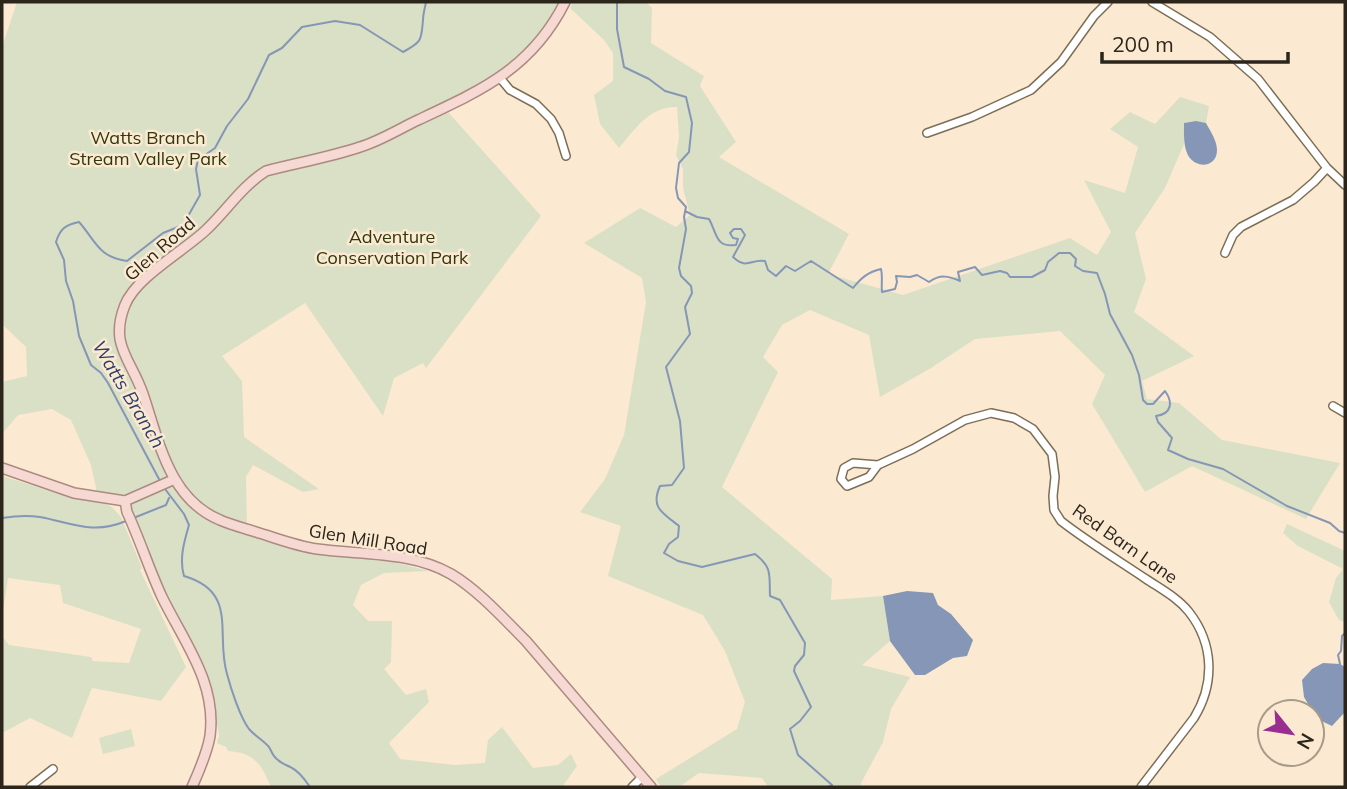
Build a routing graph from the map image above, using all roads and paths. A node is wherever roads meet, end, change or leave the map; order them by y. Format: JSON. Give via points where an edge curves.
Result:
{"nodes":[{"id":1,"x":565,"y":2,"type":"edge"},
{"id":2,"x":1108,"y":2,"type":"edge"},
{"id":3,"x":1153,"y":2,"type":"edge"},
{"id":4,"x":500,"y":78,"type":"junction"},
{"id":5,"x":928,"y":133,"type":"dead end"},
{"id":6,"x":566,"y":156,"type":"dead end"},
{"id":7,"x":1326,"y":168,"type":"junction"},
{"id":8,"x":1345,"y":185,"type":"edge"},
{"id":9,"x":1226,"y":253,"type":"dead end"},
{"id":10,"x":1333,"y":406,"type":"dead end"},
{"id":11,"x":1345,"y":413,"type":"edge"},
{"id":12,"x":878,"y":465,"type":"junction"},
{"id":13,"x":2,"y":468,"type":"edge"},
{"id":14,"x":171,"y":481,"type":"junction"},
{"id":15,"x":125,"y":501,"type":"junction"},
{"id":16,"x":53,"y":769,"type":"dead end"},
{"id":17,"x":642,"y":777,"type":"junction"},
{"id":18,"x":30,"y":787,"type":"edge"},
{"id":19,"x":192,"y":787,"type":"edge"},
{"id":20,"x":632,"y":787,"type":"edge"},
{"id":21,"x":651,"y":787,"type":"edge"},
{"id":22,"x":1141,"y":787,"type":"edge"}],
"edges":[{"from":1,"to":4,"type":"main road","name":"Glen Road","via":[[526,57]]},
{"from":2,"to":5,"type":"street","via":[[1061,62],[1031,90]]},
{"from":3,"to":7,"type":"street","via":[[1210,37],[1258,79]]},
{"from":4,"to":6,"type":"street","via":[[551,119]]},
{"from":4,"to":14,"type":"main road","name":"Glen Road","via":[[360,147],[266,171],[206,230],[141,282],[125,304],[120,342],[142,391]]},
{"from":7,"to":8,"type":"street"},
{"from":7,"to":9,"type":"street","via":[[1293,200],[1241,228]]},
{"from":10,"to":11,"type":"street"},
{"from":12,"to":12,"type":"street","name":"Red Barn Lane","via":[[869,477],[848,486],[841,479],[844,468],[853,463]]},
{"from":12,"to":22,"type":"street","name":"Red Barn Lane","via":[[965,420],[991,413],[1014,418],[1033,429],[1052,454],[1054,510],[1061,521],[1189,611],[1207,647],[1207,690],[1194,718]]},
{"from":13,"to":15,"type":"main road","via":[[74,493]]},
{"from":14,"to":15,"type":"main road"},
{"from":14,"to":17,"type":"main road","name":"Glen Mill Road","via":[[219,520],[298,545],[400,558],[451,574],[526,641]]},
{"from":15,"to":19,"type":"main road","via":[[158,587],[207,686],[209,737]]},
{"from":16,"to":18,"type":"street"},
{"from":17,"to":20,"type":"street"},
{"from":17,"to":21,"type":"main road","name":"Glen Mill Road"}]}
